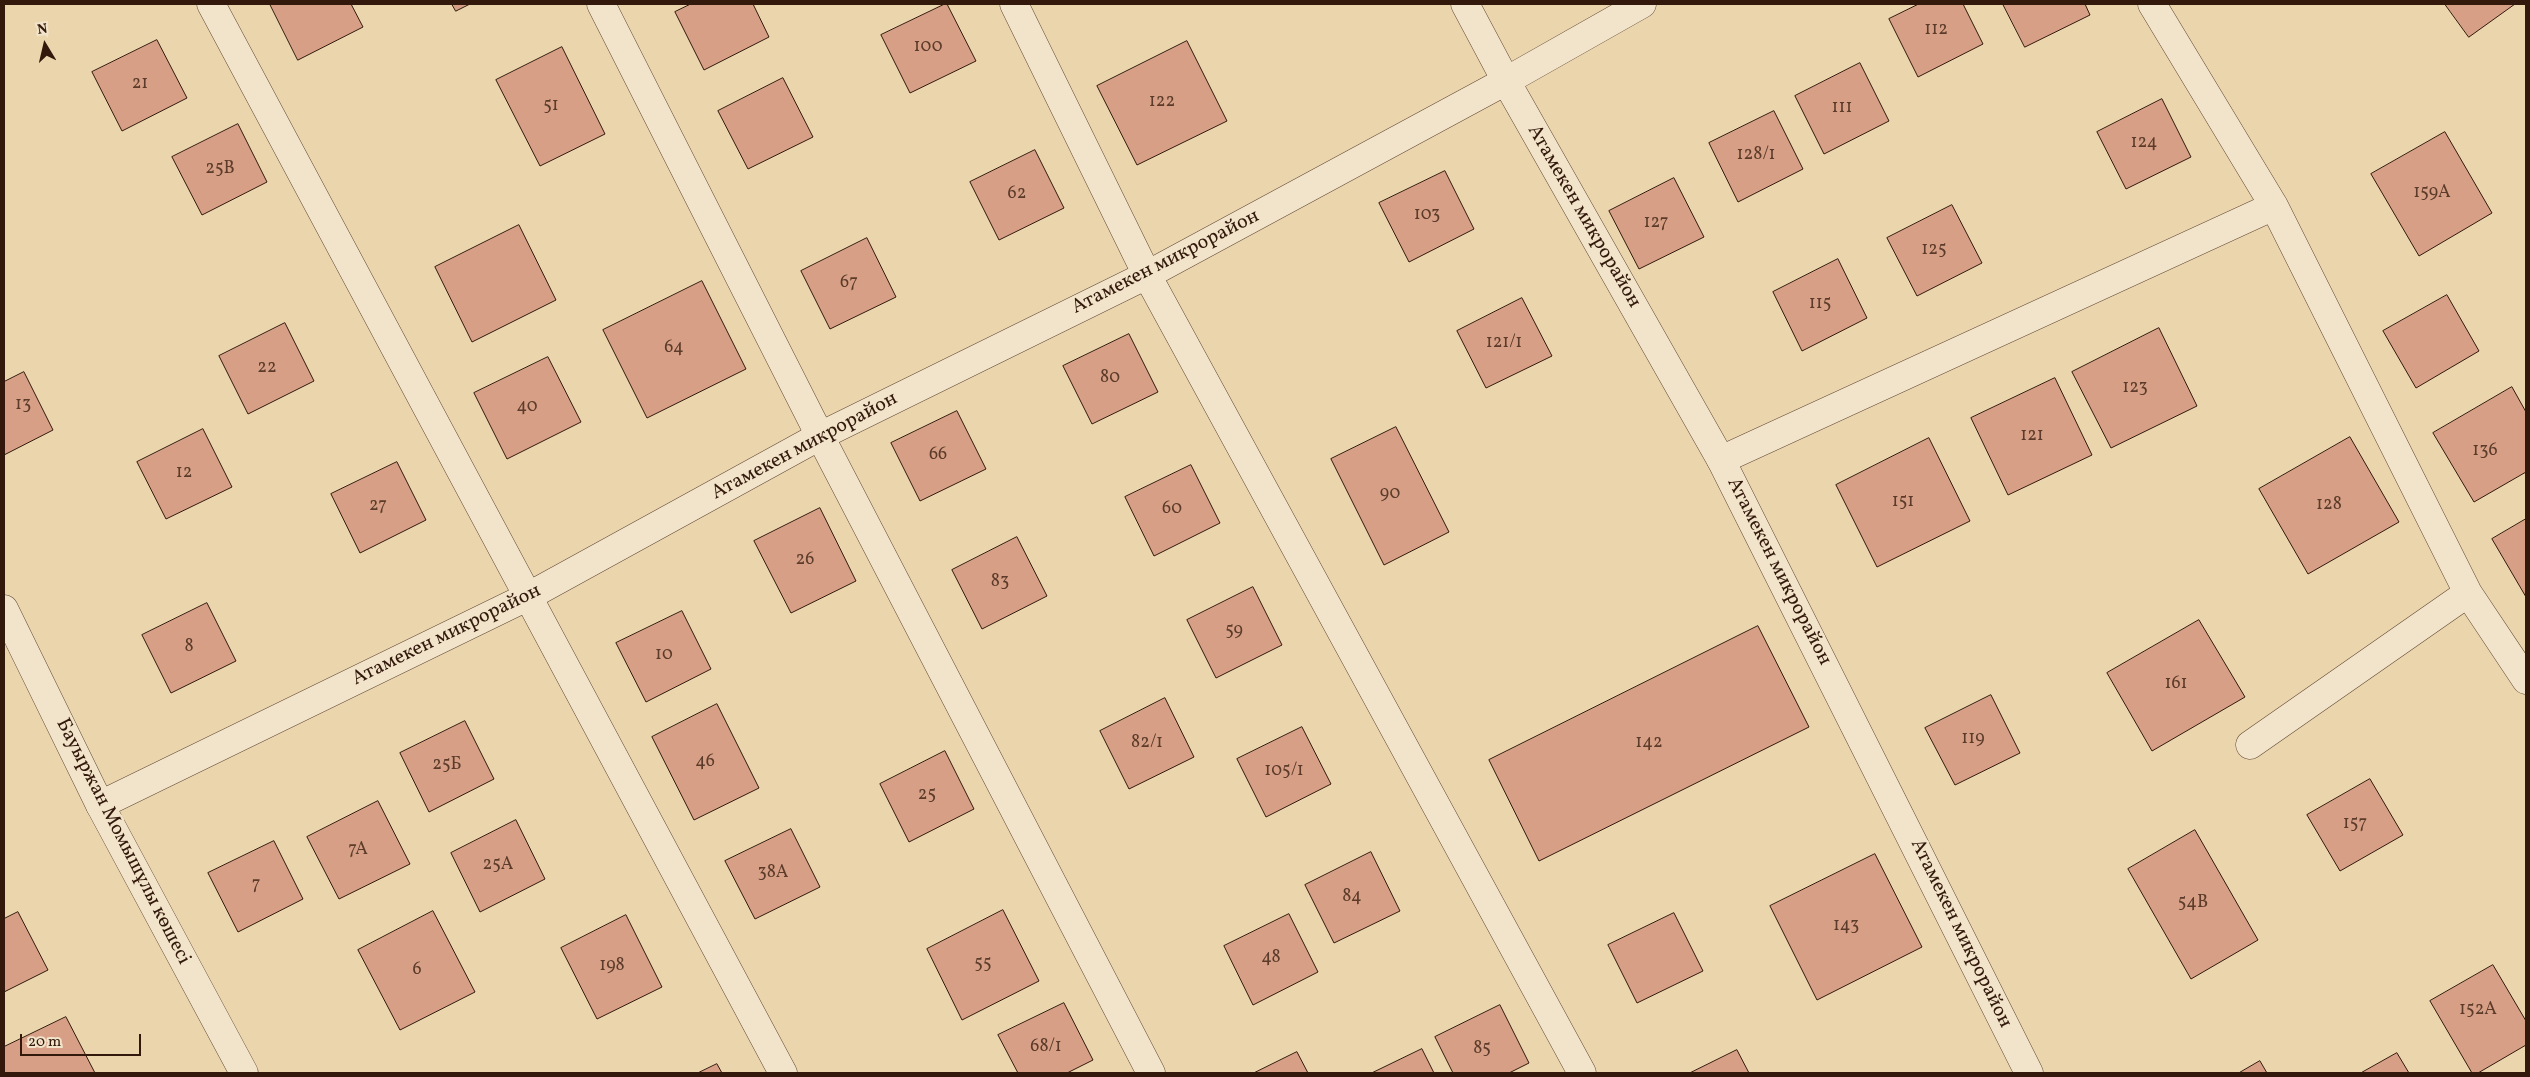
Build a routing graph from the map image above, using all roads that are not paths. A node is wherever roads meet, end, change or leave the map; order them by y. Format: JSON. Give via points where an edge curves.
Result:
{"nodes":[{"id":1,"x":210,"y":4,"type":"edge"},
{"id":2,"x":601,"y":4,"type":"edge"},
{"id":3,"x":1014,"y":4,"type":"edge"},
{"id":4,"x":1465,"y":4,"type":"edge"},
{"id":5,"x":1642,"y":4,"type":"edge"},
{"id":6,"x":2152,"y":4,"type":"edge"},
{"id":7,"x":1506,"y":81,"type":"junction"},
{"id":8,"x":2274,"y":206,"type":"junction"},
{"id":9,"x":1147,"y":274,"type":"junction"},
{"id":10,"x":820,"y":436,"type":"junction"},
{"id":11,"x":1721,"y":460,"type":"junction"},
{"id":12,"x":2468,"y":593,"type":"junction"},
{"id":13,"x":527,"y":597,"type":"junction"},
{"id":14,"x":4,"y":609,"type":"edge"},
{"id":15,"x":2526,"y":680,"type":"edge"},
{"id":16,"x":2250,"y":745,"type":"dead end"},
{"id":17,"x":100,"y":805,"type":"junction"},
{"id":18,"x":244,"y":1073,"type":"edge"},
{"id":19,"x":784,"y":1073,"type":"edge"},
{"id":20,"x":1152,"y":1073,"type":"edge"},
{"id":21,"x":1582,"y":1073,"type":"edge"},
{"id":22,"x":2029,"y":1073,"type":"edge"}],
"edges":[{"from":1,"to":13,"type":"street"},
{"from":2,"to":10,"type":"street"},
{"from":3,"to":9,"type":"street"},
{"from":4,"to":7,"type":"street","name":"Атамекен микрорайон"},
{"from":5,"to":7,"type":"street","name":"Атамекен микрорайон"},
{"from":6,"to":8,"type":"street"},
{"from":7,"to":9,"type":"street","name":"Атамекен микрорайон"},
{"from":7,"to":11,"type":"street","name":"Атамекен микрорайон"},
{"from":8,"to":11,"type":"street"},
{"from":8,"to":12,"type":"street"},
{"from":9,"to":10,"type":"street","name":"Атамекен микрорайон"},
{"from":9,"to":21,"type":"street"},
{"from":10,"to":13,"type":"street","name":"Атамекен микрорайон"},
{"from":10,"to":20,"type":"street"},
{"from":11,"to":22,"type":"street","name":"Атамекен микрорайон"},
{"from":12,"to":15,"type":"street"},
{"from":12,"to":16,"type":"street"},
{"from":13,"to":17,"type":"street","name":"Атамекен микрорайон"},
{"from":13,"to":19,"type":"street"},
{"from":14,"to":17,"type":"street","name":"Бауыржан Момышұлы көшесі"},
{"from":17,"to":18,"type":"street","name":"Бауыржан Момышұлы көшесі"}]}
